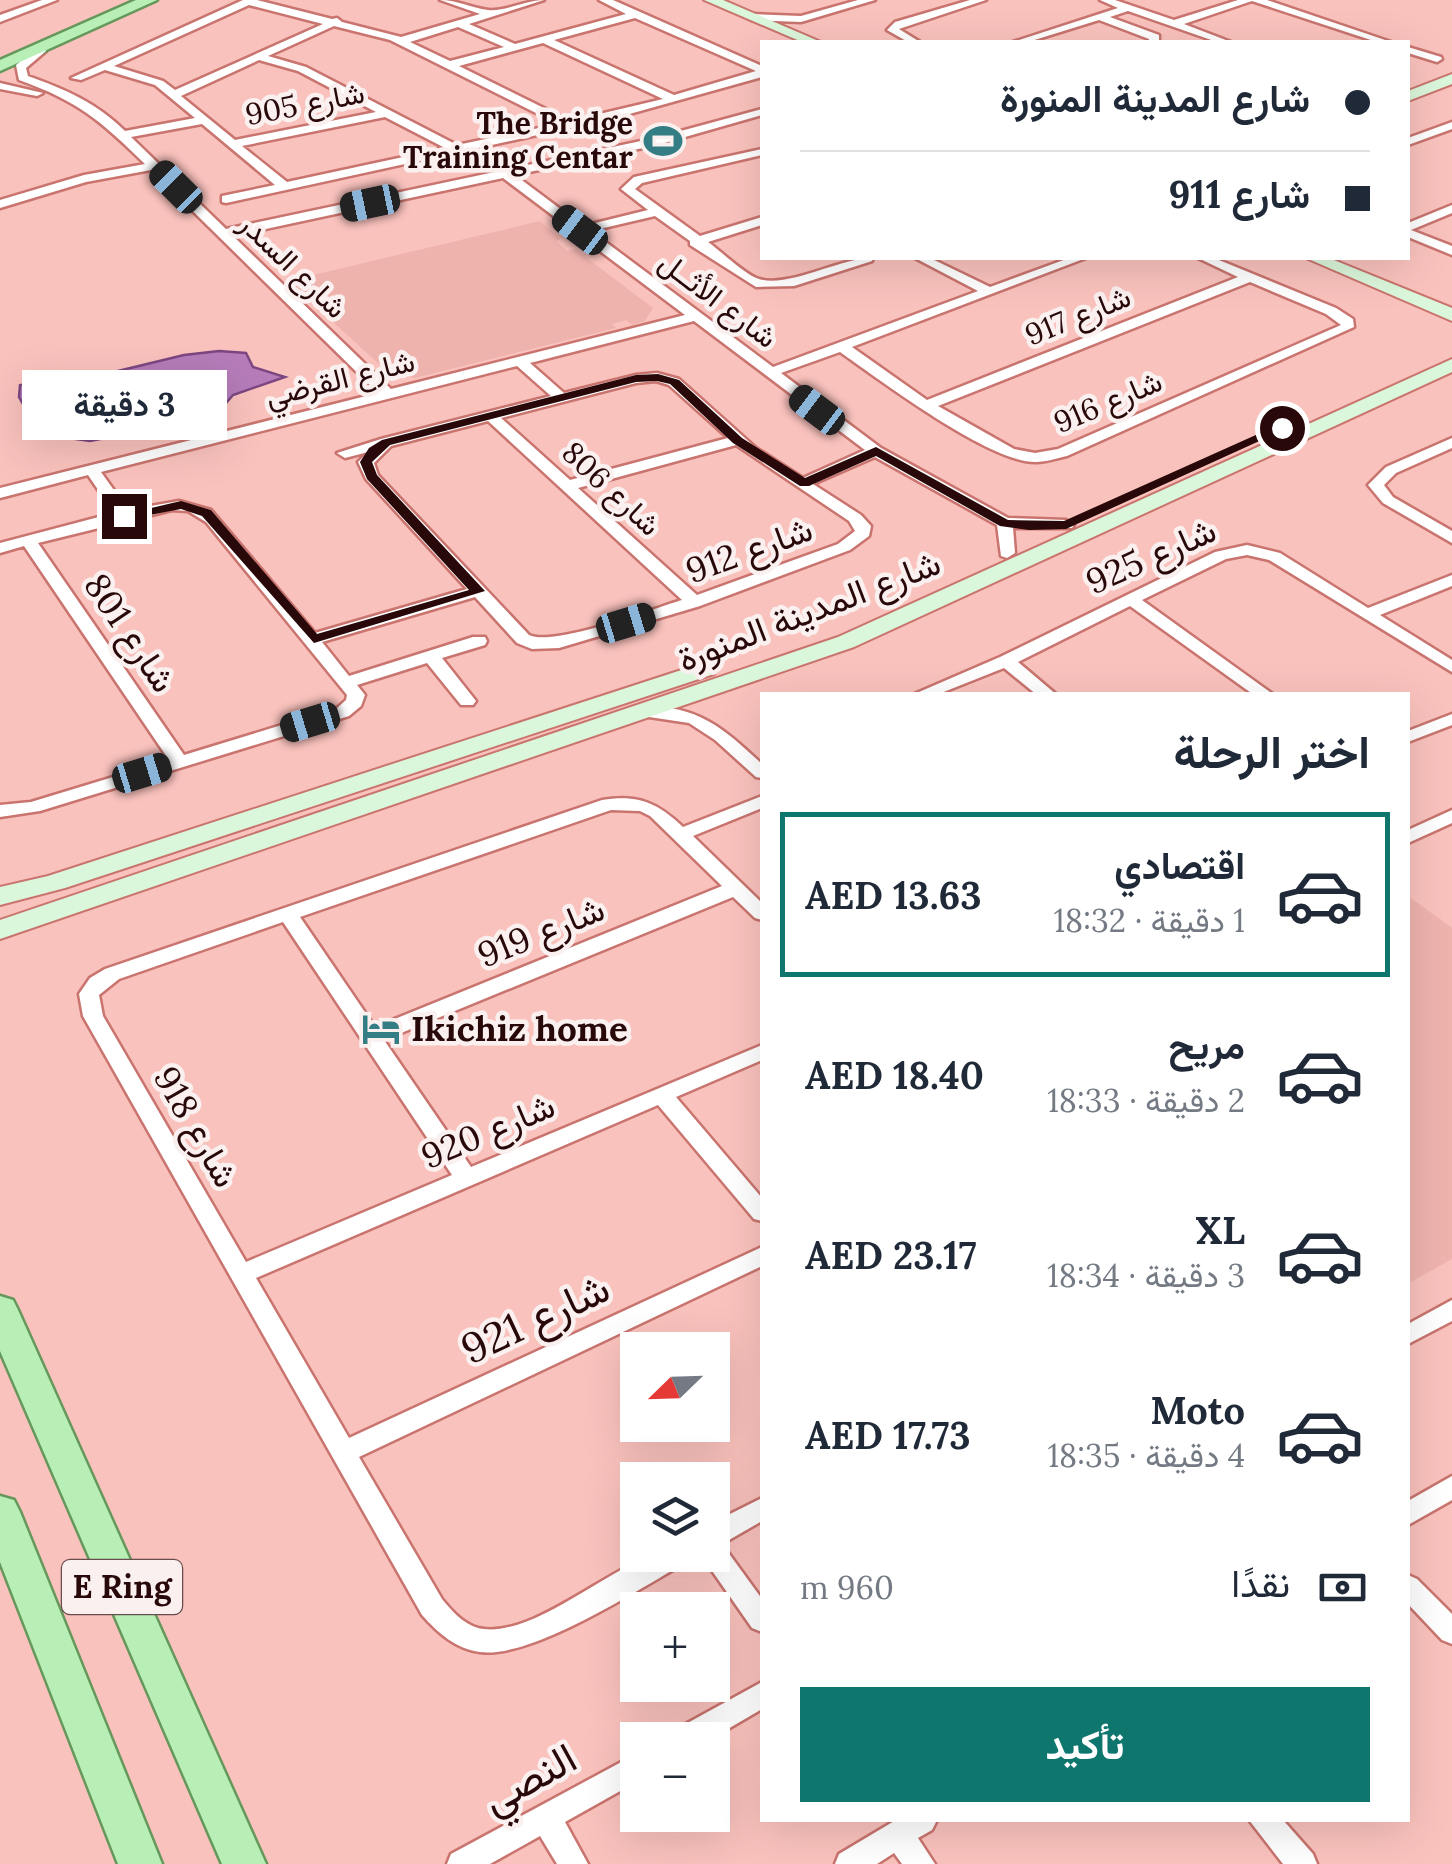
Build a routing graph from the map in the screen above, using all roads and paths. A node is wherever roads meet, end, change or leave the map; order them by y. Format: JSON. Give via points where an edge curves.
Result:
{"nodes":[{"id":1,"x":52,"y":0,"type":"edge"},
{"id":2,"x":112,"y":0,"type":"edge"},
{"id":3,"x":137,"y":0,"type":"edge"},
{"id":4,"x":149,"y":0,"type":"edge"},
{"id":5,"x":444,"y":0,"type":"edge"},
{"id":6,"x":539,"y":0,"type":"edge"},
{"id":7,"x":604,"y":0,"type":"edge"},
{"id":8,"x":694,"y":0,"type":"edge"},
{"id":9,"x":711,"y":0,"type":"edge"},
{"id":10,"x":870,"y":0,"type":"edge"},
{"id":11,"x":981,"y":0,"type":"edge"},
{"id":12,"x":1105,"y":0,"type":"edge"},
{"id":13,"x":1248,"y":0,"type":"edge"},
{"id":14,"x":1257,"y":0,"type":"edge"},
{"id":15,"x":250,"y":1,"type":"edge"},
{"id":16,"x":1128,"y":8,"type":"junction"},
{"id":17,"x":80,"y":14,"type":"junction"},
{"id":18,"x":490,"y":14,"type":"junction"},
{"id":19,"x":637,"y":14,"type":"junction"},
{"id":20,"x":1100,"y":17,"type":"junction"},
{"id":21,"x":0,"y":20,"type":"edge"},
{"id":22,"x":336,"y":21,"type":"junction"},
{"id":23,"x":98,"y":22,"type":"junction"},
{"id":24,"x":460,"y":24,"type":"junction"},
{"id":25,"x":1173,"y":24,"type":"junction"},
{"id":26,"x":799,"y":33,"type":"edge"},
{"id":27,"x":1047,"y":34,"type":"junction"},
{"id":28,"x":544,"y":39,"type":"junction"},
{"id":29,"x":911,"y":40,"type":"edge"},
{"id":30,"x":1025,"y":40,"type":"edge"},
{"id":31,"x":1064,"y":40,"type":"edge"},
{"id":32,"x":1154,"y":40,"type":"edge"},
{"id":33,"x":1220,"y":40,"type":"edge"},
{"id":34,"x":1380,"y":40,"type":"edge"},
{"id":35,"x":401,"y":41,"type":"junction"},
{"id":36,"x":0,"y":47,"type":"edge"},
{"id":37,"x":514,"y":47,"type":"junction"},
{"id":38,"x":42,"y":49,"type":"junction"},
{"id":39,"x":1410,"y":51,"type":"edge"},
{"id":40,"x":0,"y":55,"type":"edge"},
{"id":41,"x":259,"y":56,"type":"junction"},
{"id":42,"x":1437,"y":60,"type":"dead end"},
{"id":43,"x":449,"y":65,"type":"junction"},
{"id":44,"x":0,"y":66,"type":"edge"},
{"id":45,"x":104,"y":66,"type":"junction"},
{"id":46,"x":760,"y":69,"type":"edge"},
{"id":47,"x":1452,"y":70,"type":"edge"},
{"id":48,"x":760,"y":72,"type":"edge"},
{"id":49,"x":77,"y":78,"type":"dead end"},
{"id":50,"x":1452,"y":80,"type":"edge"},
{"id":51,"x":732,"y":84,"type":"junction"},
{"id":52,"x":1410,"y":85,"type":"edge"},
{"id":53,"x":0,"y":86,"type":"edge"},
{"id":54,"x":747,"y":92,"type":"dead end"},
{"id":55,"x":1410,"y":95,"type":"edge"},
{"id":56,"x":174,"y":96,"type":"junction"},
{"id":57,"x":70,"y":98,"type":"junction"},
{"id":58,"x":675,"y":100,"type":"junction"},
{"id":59,"x":388,"y":112,"type":"junction"},
{"id":60,"x":760,"y":113,"type":"edge"},
{"id":61,"x":204,"y":120,"type":"junction"},
{"id":62,"x":569,"y":125,"type":"junction"},
{"id":63,"x":1452,"y":125,"type":"edge"},
{"id":64,"x":124,"y":136,"type":"junction"},
{"id":65,"x":657,"y":141,"type":"junction"},
{"id":66,"x":1410,"y":141,"type":"edge"},
{"id":67,"x":232,"y":144,"type":"junction"},
{"id":68,"x":455,"y":149,"type":"junction"},
{"id":69,"x":670,"y":150,"type":"dead end"},
{"id":70,"x":760,"y":152,"type":"edge"},
{"id":71,"x":683,"y":159,"type":"dead end"},
{"id":72,"x":154,"y":166,"type":"junction"},
{"id":73,"x":367,"y":168,"type":"junction"},
{"id":74,"x":696,"y":168,"type":"junction"},
{"id":75,"x":506,"y":174,"type":"junction"},
{"id":76,"x":284,"y":186,"type":"junction"},
{"id":77,"x":400,"y":196,"type":"junction"},
{"id":78,"x":226,"y":199,"type":"dead end"},
{"id":79,"x":0,"y":204,"type":"edge"},
{"id":80,"x":1452,"y":209,"type":"edge"},
{"id":81,"x":655,"y":212,"type":"junction"},
{"id":82,"x":760,"y":222,"type":"edge"},
{"id":83,"x":1410,"y":229,"type":"edge"},
{"id":84,"x":580,"y":230,"type":"junction"},
{"id":85,"x":1410,"y":231,"type":"edge"},
{"id":86,"x":224,"y":234,"type":"junction"},
{"id":87,"x":695,"y":242,"type":"junction"},
{"id":88,"x":1452,"y":250,"type":"edge"},
{"id":89,"x":861,"y":260,"type":"edge"},
{"id":90,"x":924,"y":260,"type":"edge"},
{"id":91,"x":1075,"y":260,"type":"edge"},
{"id":92,"x":1209,"y":260,"type":"edge"},
{"id":93,"x":1320,"y":260,"type":"edge"},
{"id":94,"x":1346,"y":260,"type":"edge"},
{"id":95,"x":1250,"y":277,"type":"junction"},
{"id":96,"x":990,"y":292,"type":"junction"},
{"id":97,"x":1452,"y":303,"type":"edge"},
{"id":98,"x":1452,"y":314,"type":"edge"},
{"id":99,"x":693,"y":317,"type":"junction"},
{"id":100,"x":842,"y":347,"type":"junction"},
{"id":101,"x":1452,"y":350,"type":"edge"},
{"id":102,"x":520,"y":361,"type":"junction"},
{"id":103,"x":1452,"y":365,"type":"edge"},
{"id":104,"x":768,"y":373,"type":"junction"},
{"id":105,"x":388,"y":395,"type":"junction"},
{"id":106,"x":561,"y":398,"type":"junction"},
{"id":107,"x":926,"y":406,"type":"junction"},
{"id":108,"x":491,"y":416,"type":"junction"},
{"id":109,"x":738,"y":440,"type":"junction"},
{"id":110,"x":386,"y":442,"type":"junction"},
{"id":111,"x":1452,"y":442,"type":"edge"},
{"id":112,"x":876,"y":451,"type":"junction"},
{"id":113,"x":345,"y":453,"type":"dead end"},
{"id":114,"x":92,"y":470,"type":"junction"},
{"id":115,"x":804,"y":483,"type":"junction"},
{"id":116,"x":567,"y":486,"type":"junction"},
{"id":117,"x":0,"y":493,"type":"edge"},
{"id":118,"x":124,"y":516,"type":"junction"},
{"id":119,"x":1005,"y":523,"type":"junction"},
{"id":120,"x":1066,"y":525,"type":"junction"},
{"id":121,"x":1452,"y":538,"type":"edge"},
{"id":122,"x":28,"y":540,"type":"junction"},
{"id":123,"x":0,"y":548,"type":"edge"},
{"id":124,"x":1007,"y":553,"type":"junction"},
{"id":125,"x":1452,"y":580,"type":"edge"},
{"id":126,"x":478,"y":591,"type":"junction"},
{"id":127,"x":1130,"y":599,"type":"junction"},
{"id":128,"x":694,"y":602,"type":"junction"},
{"id":129,"x":1367,"y":614,"type":"junction"},
{"id":130,"x":314,"y":639,"type":"junction"},
{"id":131,"x":479,"y":641,"type":"dead end"},
{"id":132,"x":431,"y":656,"type":"junction"},
{"id":133,"x":1006,"y":661,"type":"junction"},
{"id":134,"x":1452,"y":667,"type":"edge"},
{"id":135,"x":348,"y":682,"type":"junction"},
{"id":136,"x":716,"y":686,"type":"junction"},
{"id":137,"x":928,"y":692,"type":"edge"},
{"id":138,"x":1044,"y":692,"type":"edge"},
{"id":139,"x":1261,"y":692,"type":"edge"},
{"id":140,"x":468,"y":700,"type":"dead end"},
{"id":141,"x":642,"y":711,"type":"junction"},
{"id":142,"x":700,"y":719,"type":"junction"},
{"id":143,"x":1452,"y":719,"type":"edge"},
{"id":144,"x":1410,"y":736,"type":"edge"},
{"id":145,"x":178,"y":762,"type":"junction"},
{"id":146,"x":760,"y":771,"type":"edge"},
{"id":147,"x":760,"y":803,"type":"edge"},
{"id":148,"x":0,"y":810,"type":"edge"},
{"id":149,"x":1452,"y":816,"type":"edge"},
{"id":150,"x":682,"y":834,"type":"junction"},
{"id":151,"x":1410,"y":836,"type":"edge"},
{"id":152,"x":736,"y":888,"type":"junction"},
{"id":153,"x":0,"y":896,"type":"edge"},
{"id":154,"x":760,"y":912,"type":"edge"},
{"id":155,"x":287,"y":913,"type":"junction"},
{"id":156,"x":0,"y":930,"type":"edge"},
{"id":157,"x":371,"y":1036,"type":"junction"},
{"id":158,"x":760,"y":1053,"type":"edge"},
{"id":159,"x":662,"y":1095,"type":"junction"},
{"id":160,"x":466,"y":1178,"type":"junction"},
{"id":161,"x":760,"y":1210,"type":"edge"},
{"id":162,"x":760,"y":1257,"type":"edge"},
{"id":163,"x":240,"y":1275,"type":"junction"},
{"id":164,"x":0,"y":1310,"type":"edge"},
{"id":165,"x":1452,"y":1310,"type":"edge"},
{"id":166,"x":1410,"y":1334,"type":"edge"},
{"id":167,"x":342,"y":1453,"type":"junction"},
{"id":168,"x":1452,"y":1487,"type":"edge"},
{"id":169,"x":760,"y":1511,"type":"edge"},
{"id":170,"x":0,"y":1512,"type":"edge"},
{"id":171,"x":1410,"y":1513,"type":"edge"},
{"id":172,"x":730,"y":1527,"type":"edge"},
{"id":173,"x":643,"y":1572,"type":"edge"},
{"id":174,"x":727,"y":1572,"type":"edge"},
{"id":175,"x":1410,"y":1589,"type":"edge"},
{"id":176,"x":760,"y":1617,"type":"edge"},
{"id":177,"x":1452,"y":1632,"type":"edge"},
{"id":178,"x":760,"y":1696,"type":"edge"},
{"id":179,"x":715,"y":1722,"type":"edge"},
{"id":180,"x":620,"y":1776,"type":"edge"},
{"id":181,"x":546,"y":1818,"type":"junction"},
{"id":182,"x":1266,"y":1822,"type":"edge"},
{"id":183,"x":910,"y":1827,"type":"edge"},
{"id":184,"x":140,"y":1864,"type":"edge"},
{"id":185,"x":244,"y":1864,"type":"edge"},
{"id":186,"x":462,"y":1864,"type":"edge"},
{"id":187,"x":573,"y":1864,"type":"edge"},
{"id":188,"x":850,"y":1864,"type":"edge"},
{"id":189,"x":920,"y":1864,"type":"edge"},
{"id":190,"x":1302,"y":1864,"type":"edge"}],
"edges":[{"from":1,"to":21,"type":"street"},
{"from":2,"to":17,"type":"main road"},
{"from":3,"to":23,"type":"main road"},
{"from":4,"to":23,"type":"main road"},
{"from":5,"to":18,"type":"street"},
{"from":6,"to":18,"type":"street"},
{"from":7,"to":19,"type":"street"},
{"from":8,"to":26,"type":"street"},
{"from":9,"to":26,"type":"street"},
{"from":10,"to":26,"type":"street"},
{"from":11,"to":29,"type":"street","via":[[892,30]]},
{"from":12,"to":16,"type":"street"},
{"from":13,"to":25,"type":"street"},
{"from":14,"to":34,"type":"street"},
{"from":15,"to":22,"type":"street"},
{"from":15,"to":45,"type":"street"},
{"from":16,"to":20,"type":"street"},
{"from":16,"to":25,"type":"street"},
{"from":17,"to":36,"type":"main road"},
{"from":17,"to":40,"type":"main road"},
{"from":18,"to":24,"type":"street"},
{"from":19,"to":28,"type":"street"},
{"from":19,"to":46,"type":"street"},
{"from":20,"to":27,"type":"street"},
{"from":20,"to":32,"type":"street"},
{"from":22,"to":35,"type":"street"},
{"from":22,"to":41,"type":"street"},
{"from":23,"to":38,"type":"main road"},
{"from":24,"to":35,"type":"street"},
{"from":24,"to":37,"type":"street"},
{"from":25,"to":33,"type":"street"},
{"from":27,"to":30,"type":"street"},
{"from":27,"to":31,"type":"street"},
{"from":28,"to":37,"type":"street"},
{"from":28,"to":58,"type":"street"},
{"from":35,"to":43,"type":"street"},
{"from":37,"to":43,"type":"street"},
{"from":38,"to":44,"type":"main road"},
{"from":38,"to":57,"type":"street","name":"شارع السدر","via":[[19,72]]},
{"from":39,"to":42,"type":"street"},
{"from":41,"to":56,"type":"street"},
{"from":41,"to":59,"type":"street","via":[[302,69]]},
{"from":43,"to":62,"type":"street"},
{"from":45,"to":49,"type":"street"},
{"from":45,"to":56,"type":"street","via":[[154,80]]},
{"from":47,"to":52,"type":"street"},
{"from":48,"to":51,"type":"street"},
{"from":50,"to":55,"type":"street"},
{"from":51,"to":54,"type":"street"},
{"from":51,"to":58,"type":"street"},
{"from":53,"to":57,"type":"street","name":"شارع السدر"},
{"from":56,"to":61,"type":"street"},
{"from":57,"to":64,"type":"street","name":"شارع السدر"},
{"from":58,"to":62,"type":"street"},
{"from":59,"to":67,"type":"street","name":"شارع 905"},
{"from":59,"to":68,"type":"street"},
{"from":60,"to":65,"type":"street"},
{"from":61,"to":64,"type":"street"},
{"from":61,"to":67,"type":"street"},
{"from":62,"to":68,"type":"street"},
{"from":63,"to":66,"type":"street"},
{"from":64,"to":72,"type":"street","name":"شارع السدر"},
{"from":65,"to":69,"type":"street"},
{"from":65,"to":75,"type":"street"},
{"from":67,"to":76,"type":"street"},
{"from":68,"to":73,"type":"street"},
{"from":70,"to":74,"type":"street"},
{"from":71,"to":74,"type":"street"},
{"from":72,"to":79,"type":"street","via":[[84,178]]},
{"from":72,"to":86,"type":"street","name":"شارع السدر"},
{"from":73,"to":76,"type":"street"},
{"from":73,"to":77,"type":"street"},
{"from":74,"to":81,"type":"street","via":[[628,186],[628,193]]},
{"from":75,"to":77,"type":"street"},
{"from":75,"to":84,"type":"street","name":"شارع الأثــل"},
{"from":76,"to":78,"type":"street"},
{"from":77,"to":86,"type":"street"},
{"from":80,"to":83,"type":"street"},
{"from":81,"to":84,"type":"street"},
{"from":81,"to":87,"type":"street"},
{"from":82,"to":87,"type":"street"},
{"from":84,"to":99,"type":"street","name":"شارع الأثــل"},
{"from":85,"to":88,"type":"street"},
{"from":86,"to":105,"type":"street","name":"شارع السدر"},
{"from":87,"to":89,"type":"street","via":[[745,278],[768,285]]},
{"from":90,"to":96,"type":"street"},
{"from":91,"to":96,"type":"street"},
{"from":92,"to":95,"type":"street"},
{"from":93,"to":98,"type":"street"},
{"from":94,"to":97,"type":"street"},
{"from":95,"to":107,"type":"street","name":"شارع 917"},
{"from":95,"to":107,"type":"street","name":"شارع 916","via":[[1348,322],[1342,331],[1050,456],[1009,452]]},
{"from":96,"to":100,"type":"street"},
{"from":99,"to":102,"type":"street","name":"شارع القرضي"},
{"from":99,"to":104,"type":"street","name":"شارع الأثــل"},
{"from":100,"to":104,"type":"street"},
{"from":100,"to":107,"type":"street","name":"شارع 916"},
{"from":101,"to":120,"type":"street","name":"شارع المدينة المنورة"},
{"from":102,"to":105,"type":"street","name":"شارع القرضي"},
{"from":102,"to":106,"type":"street"},
{"from":103,"to":136,"type":"street","name":"شارع المدينة المنورة","via":[[906,618]]},
{"from":104,"to":112,"type":"street","name":"شارع الأثــل"},
{"from":105,"to":114,"type":"street","name":"شارع القرضي"},
{"from":106,"to":108,"type":"street","name":"شارع 912"},
{"from":106,"to":109,"type":"street","name":"شارع 912","via":[[636,379],[667,379]]},
{"from":108,"to":110,"type":"street","name":"شارع 912"},
{"from":108,"to":116,"type":"street","name":"شارع 806"},
{"from":109,"to":115,"type":"street","name":"شارع 912"},
{"from":109,"to":116,"type":"street"},
{"from":110,"to":113,"type":"street","name":"شارع 912"},
{"from":110,"to":126,"type":"street","name":"شارع 912","via":[[366,462],[371,476]]},
{"from":111,"to":121,"type":"street","via":[[1391,470],[1376,485],[1388,500]]},
{"from":112,"to":115,"type":"street","name":"شارع 912"},
{"from":112,"to":119,"type":"street","name":"شارع الأثــل"},
{"from":114,"to":117,"type":"street","name":"شارع القرضي"},
{"from":114,"to":118,"type":"street"},
{"from":115,"to":128,"type":"street","name":"شارع 912","via":[[855,518],[863,533],[844,548]]},
{"from":116,"to":128,"type":"street","name":"شارع 806"},
{"from":118,"to":122,"type":"street"},
{"from":118,"to":130,"type":"street","via":[[181,505],[207,513]]},
{"from":119,"to":120,"type":"street","name":"شارع الأثــل"},
{"from":119,"to":124,"type":"street"},
{"from":120,"to":124,"type":"street","name":"شارع المدينة المنورة"},
{"from":122,"to":123,"type":"street"},
{"from":122,"to":145,"type":"street","name":"شارع 801"},
{"from":124,"to":153,"type":"street","name":"شارع المدينة المنورة","via":[[812,634]]},
{"from":125,"to":129,"type":"street"},
{"from":126,"to":128,"type":"street","name":"شارع 912","via":[[523,639],[547,645]]},
{"from":126,"to":130,"type":"street"},
{"from":127,"to":129,"type":"street","name":"شارع 925","via":[[1222,555],[1247,550],[1274,556]]},
{"from":127,"to":133,"type":"street","name":"شارع 925"},
{"from":127,"to":139,"type":"street"},
{"from":129,"to":134,"type":"street","name":"شارع 925"},
{"from":130,"to":135,"type":"street"},
{"from":131,"to":132,"type":"street"},
{"from":132,"to":135,"type":"street"},
{"from":132,"to":140,"type":"street"},
{"from":133,"to":137,"type":"street","name":"شارع 925"},
{"from":133,"to":138,"type":"street"},
{"from":135,"to":145,"type":"street","via":[[355,702],[343,712]]},
{"from":136,"to":141,"type":"street","name":"شارع المدينة المنورة"},
{"from":136,"to":142,"type":"street"},
{"from":141,"to":142,"type":"street"},
{"from":141,"to":156,"type":"street","name":"شارع المدينة المنورة"},
{"from":142,"to":146,"type":"street"},
{"from":143,"to":144,"type":"street"},
{"from":145,"to":148,"type":"street","via":[[33,808]]},
{"from":147,"to":150,"type":"street"},
{"from":149,"to":151,"type":"street"},
{"from":150,"to":152,"type":"street","name":"شارع 918"},
{"from":150,"to":155,"type":"street","name":"شارع 918","via":[[644,806],[599,806]]},
{"from":152,"to":154,"type":"street","name":"شارع 918"},
{"from":152,"to":157,"type":"street","name":"شارع 919"},
{"from":155,"to":157,"type":"street"},
{"from":155,"to":163,"type":"street","name":"شارع 918","via":[[112,974],[90,994],[93,1016]]},
{"from":157,"to":160,"type":"street"},
{"from":158,"to":159,"type":"street","name":"شارع 920"},
{"from":159,"to":160,"type":"street","name":"شارع 920"},
{"from":159,"to":161,"type":"street"},
{"from":160,"to":163,"type":"street","name":"شارع 920"},
{"from":162,"to":167,"type":"street","name":"شارع 921"},
{"from":163,"to":167,"type":"street","name":"شارع 918"},
{"from":164,"to":185,"type":"main road","number":"E Ring"},
{"from":165,"to":166,"type":"street"},
{"from":167,"to":173,"type":"street","name":"شارع 918","via":[[432,1608],[461,1635],[480,1641],[521,1636]]},
{"from":168,"to":171,"type":"street"},
{"from":169,"to":172,"type":"street"},
{"from":170,"to":184,"type":"main road","number":"E Ring"},
{"from":174,"to":176,"type":"street"},
{"from":175,"to":177,"type":"street"},
{"from":178,"to":179,"type":"street"},
{"from":180,"to":181,"type":"street","name":"النصي"},
{"from":181,"to":186,"type":"street","name":"النصي"},
{"from":181,"to":187,"type":"street"},
{"from":182,"to":190,"type":"street"},
{"from":183,"to":188,"type":"street"},
{"from":183,"to":189,"type":"street"}]}
